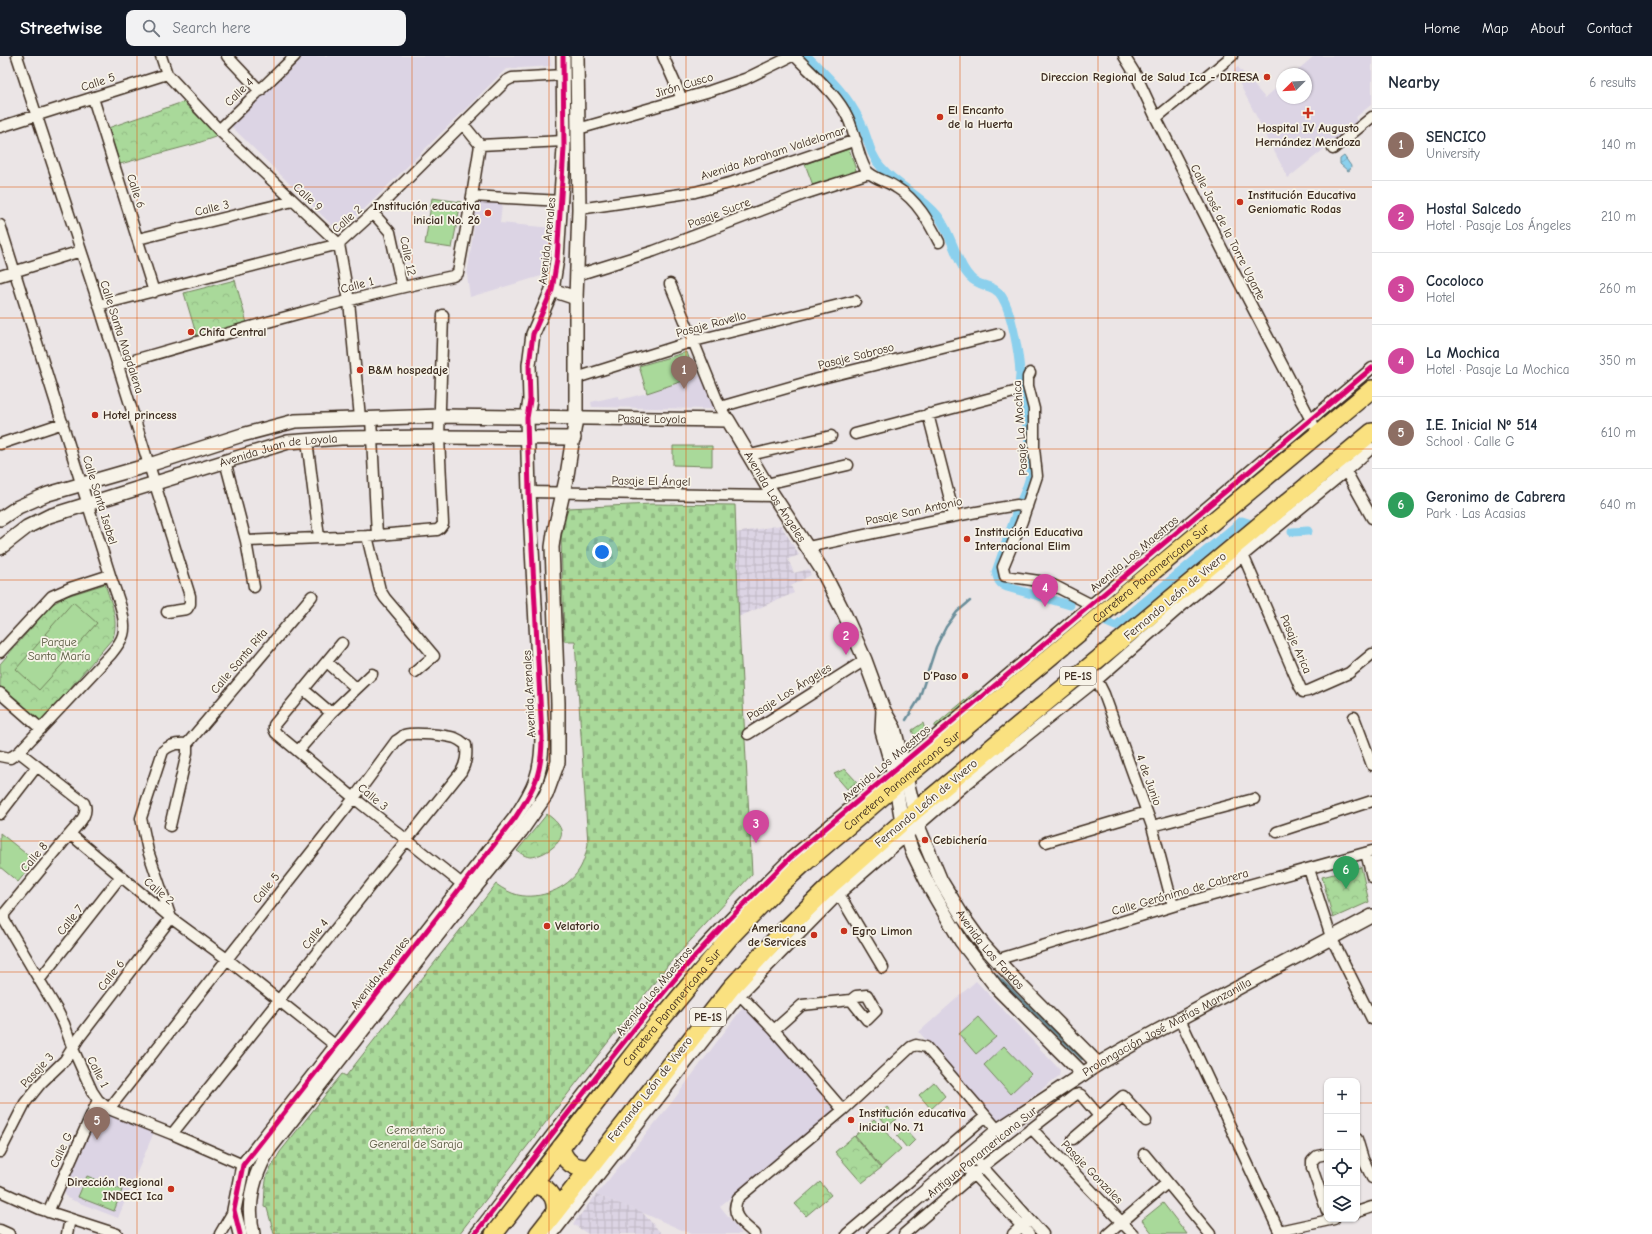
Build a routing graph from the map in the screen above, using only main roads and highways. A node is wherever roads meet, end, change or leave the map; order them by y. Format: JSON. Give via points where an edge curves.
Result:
{"nodes":[{"id":1,"x":1372,"y":389,"type":"edge"},
{"id":2,"x":1372,"y":432,"type":"edge"},
{"id":3,"x":561,"y":1146,"type":"junction"},
{"id":4,"x":589,"y":1168,"type":"junction"},
{"id":5,"x":532,"y":1185,"type":"junction"},
{"id":6,"x":555,"y":1212,"type":"junction"},
{"id":7,"x":494,"y":1234,"type":"edge"},
{"id":8,"x":538,"y":1234,"type":"edge"}],
"edges":[{"from":1,"to":3,"type":"highway","name":"Carretera Panamericana Sur","number":"PE-1S","via":[[1314,426],[1113,604],[1092,611],[899,774],[729,938]]},
{"from":2,"to":4,"type":"highway","number":"PE-1S","via":[[1342,465],[1271,516],[1243,548],[1094,673],[910,824],[833,883],[731,988]]},
{"from":3,"to":4,"type":"highway","via":[[562,1153],[570,1164]]},
{"from":3,"to":5,"type":"highway","name":"Carretera Panamericana Sur","number":"PE-1S"},
{"from":4,"to":6,"type":"highway","number":"PE-1S"},
{"from":5,"to":6,"type":"highway","via":[[544,1188],[552,1195],[556,1206]]},
{"from":5,"to":7,"type":"highway","name":"Carretera Panamericana Sur","number":"PE-1S"},
{"from":6,"to":8,"type":"highway","number":"PE-1S"}]}
